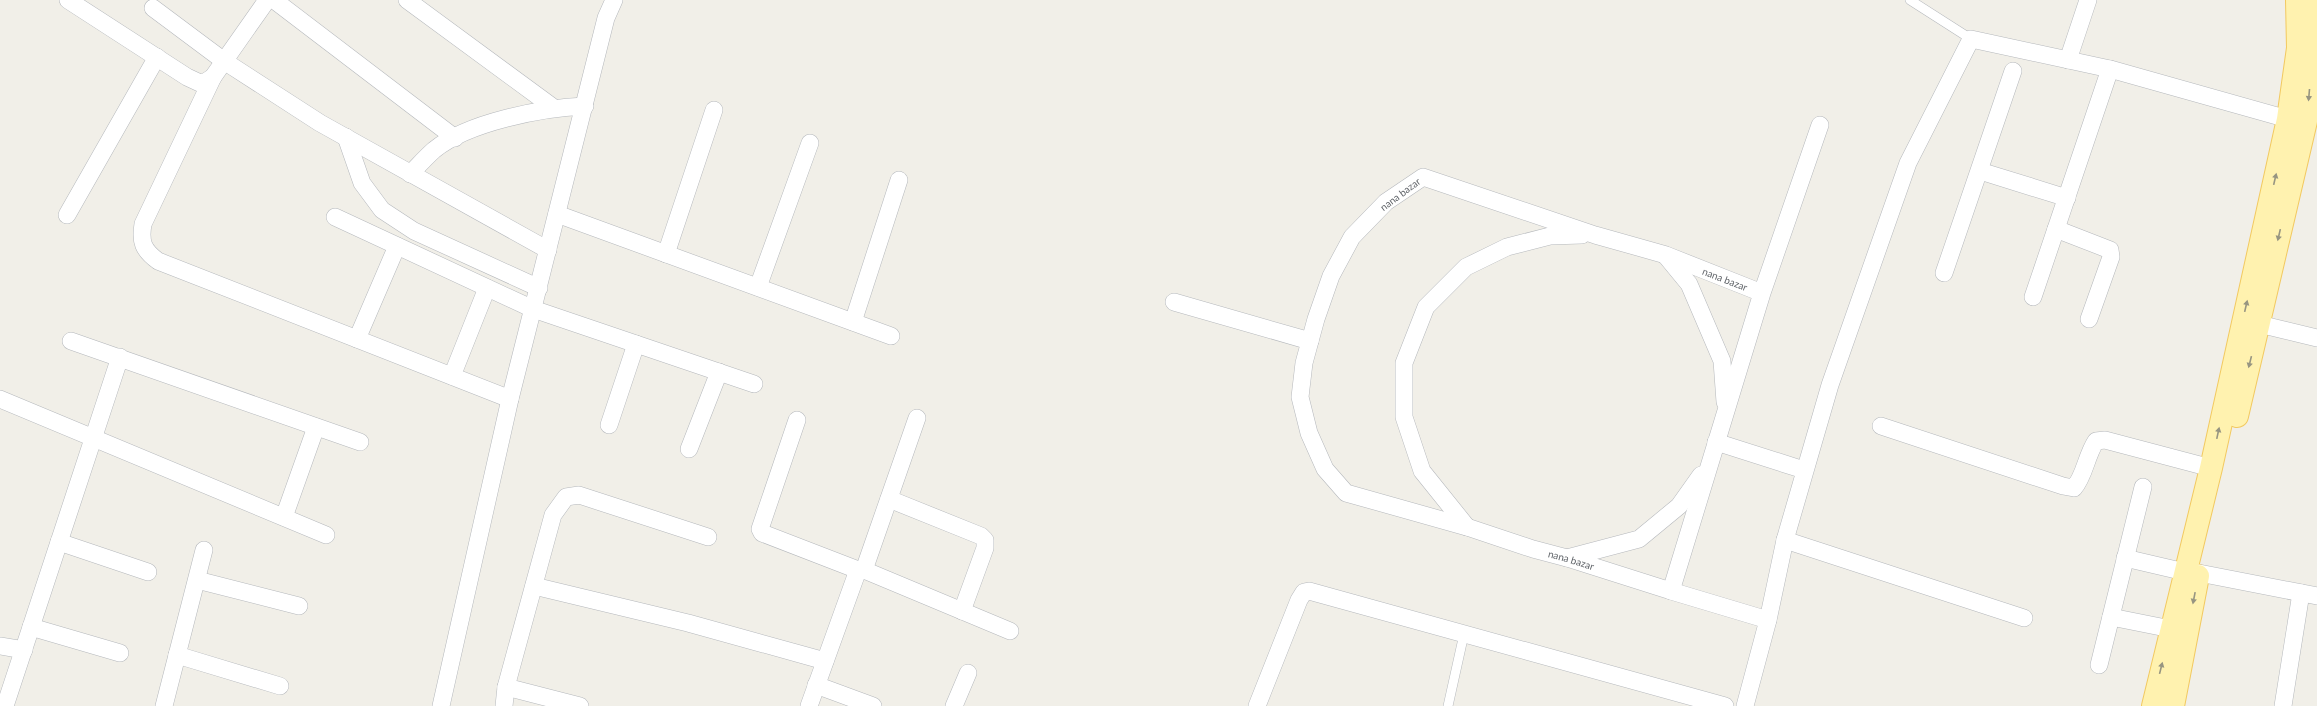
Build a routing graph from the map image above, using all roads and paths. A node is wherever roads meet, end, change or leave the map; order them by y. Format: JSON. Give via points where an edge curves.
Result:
{"nodes":[{"id":1,"x":68,"y":0,"type":"edge"},
{"id":2,"x":267,"y":0,"type":"edge"},
{"id":3,"x":274,"y":0,"type":"edge"},
{"id":4,"x":407,"y":0,"type":"edge"},
{"id":5,"x":614,"y":0,"type":"edge"},
{"id":6,"x":1910,"y":0,"type":"edge"},
{"id":7,"x":2088,"y":0,"type":"edge"},
{"id":8,"x":2297,"y":0,"type":"edge"},
{"id":9,"x":2317,"y":0,"type":"edge"},
{"id":10,"x":153,"y":8,"type":"dead end"},
{"id":11,"x":1971,"y":39,"type":"junction"},
{"id":12,"x":157,"y":57,"type":"junction"},
{"id":13,"x":2068,"y":60,"type":"junction"},
{"id":14,"x":224,"y":62,"type":"junction"},
{"id":15,"x":2110,"y":69,"type":"junction"},
{"id":16,"x":2013,"y":71,"type":"dead end"},
{"id":17,"x":213,"y":77,"type":"junction"},
{"id":18,"x":585,"y":106,"type":"junction"},
{"id":19,"x":554,"y":108,"type":"junction"},
{"id":20,"x":714,"y":110,"type":"dead end"},
{"id":21,"x":2304,"y":122,"type":"edge"},
{"id":22,"x":1820,"y":125,"type":"dead end"},
{"id":23,"x":346,"y":138,"type":"junction"},
{"id":24,"x":455,"y":138,"type":"junction"},
{"id":25,"x":810,"y":143,"type":"dead end"},
{"id":26,"x":1980,"y":171,"type":"junction"},
{"id":27,"x":410,"y":174,"type":"junction"},
{"id":28,"x":899,"y":180,"type":"dead end"},
{"id":29,"x":2067,"y":198,"type":"junction"},
{"id":30,"x":557,"y":214,"type":"junction"},
{"id":31,"x":67,"y":215,"type":"dead end"},
{"id":32,"x":335,"y":217,"type":"dead end"},
{"id":33,"x":2056,"y":229,"type":"junction"},
{"id":34,"x":1595,"y":235,"type":"junction"},
{"id":35,"x":397,"y":246,"type":"junction"},
{"id":36,"x":548,"y":250,"type":"junction"},
{"id":37,"x":666,"y":254,"type":"junction"},
{"id":38,"x":1666,"y":255,"type":"junction"},
{"id":39,"x":1944,"y":272,"type":"dead end"},
{"id":40,"x":758,"y":287,"type":"junction"},
{"id":41,"x":487,"y":288,"type":"junction"},
{"id":42,"x":539,"y":288,"type":"junction"},
{"id":43,"x":1762,"y":293,"type":"junction"},
{"id":44,"x":2033,"y":298,"type":"dead end"},
{"id":45,"x":1174,"y":302,"type":"dead end"},
{"id":46,"x":533,"y":309,"type":"junction"},
{"id":47,"x":2089,"y":319,"type":"dead end"},
{"id":48,"x":853,"y":322,"type":"junction"},
{"id":49,"x":2259,"y":324,"type":"junction"},
{"id":50,"x":891,"y":336,"type":"dead end"},
{"id":51,"x":2317,"y":338,"type":"edge"},
{"id":52,"x":357,"y":339,"type":"junction"},
{"id":53,"x":71,"y":341,"type":"dead end"},
{"id":54,"x":1310,"y":341,"type":"junction"},
{"id":55,"x":636,"y":344,"type":"junction"},
{"id":56,"x":120,"y":357,"type":"junction"},
{"id":57,"x":719,"y":372,"type":"junction"},
{"id":58,"x":452,"y":376,"type":"junction"},
{"id":59,"x":754,"y":384,"type":"dead end"},
{"id":60,"x":0,"y":399,"type":"edge"},
{"id":61,"x":510,"y":399,"type":"junction"},
{"id":62,"x":1725,"y":413,"type":"junction"},
{"id":63,"x":918,"y":418,"type":"dead end"},
{"id":64,"x":797,"y":420,"type":"dead end"},
{"id":65,"x":609,"y":425,"type":"dead end"},
{"id":66,"x":1881,"y":426,"type":"dead end"},
{"id":67,"x":316,"y":427,"type":"junction"},
{"id":68,"x":93,"y":438,"type":"junction"},
{"id":69,"x":360,"y":442,"type":"dead end"},
{"id":70,"x":1716,"y":442,"type":"junction"},
{"id":71,"x":689,"y":448,"type":"dead end"},
{"id":72,"x":1710,"y":464,"type":"junction"},
{"id":73,"x":2211,"y":468,"type":"junction"},
{"id":74,"x":1804,"y":470,"type":"junction"},
{"id":75,"x":2143,"y":487,"type":"dead end"},
{"id":76,"x":889,"y":499,"type":"junction"},
{"id":77,"x":284,"y":517,"type":"junction"},
{"id":78,"x":1467,"y":527,"type":"junction"},
{"id":79,"x":326,"y":535,"type":"dead end"},
{"id":80,"x":708,"y":538,"type":"dead end"},
{"id":81,"x":1785,"y":540,"type":"junction"},
{"id":82,"x":59,"y":542,"type":"junction"},
{"id":83,"x":204,"y":550,"type":"dead end"},
{"id":84,"x":1567,"y":558,"type":"junction"},
{"id":85,"x":2125,"y":558,"type":"junction"},
{"id":86,"x":861,"y":570,"type":"junction"},
{"id":87,"x":148,"y":572,"type":"dead end"},
{"id":88,"x":2192,"y":572,"type":"junction"},
{"id":89,"x":196,"y":580,"type":"junction"},
{"id":90,"x":534,"y":586,"type":"junction"},
{"id":91,"x":1671,"y":591,"type":"junction"},
{"id":92,"x":2309,"y":595,"type":"edge"},
{"id":93,"x":299,"y":606,"type":"dead end"},
{"id":94,"x":962,"y":611,"type":"junction"},
{"id":95,"x":2111,"y":617,"type":"junction"},
{"id":96,"x":2024,"y":618,"type":"dead end"},
{"id":97,"x":1768,"y":620,"type":"junction"},
{"id":98,"x":31,"y":627,"type":"junction"},
{"id":99,"x":2171,"y":629,"type":"junction"},
{"id":100,"x":1010,"y":631,"type":"dead end"},
{"id":101,"x":1464,"y":634,"type":"junction"},
{"id":102,"x":0,"y":646,"type":"edge"},
{"id":103,"x":24,"y":650,"type":"junction"},
{"id":104,"x":120,"y":653,"type":"dead end"},
{"id":105,"x":177,"y":655,"type":"junction"},
{"id":106,"x":825,"y":661,"type":"junction"},
{"id":107,"x":2099,"y":666,"type":"dead end"},
{"id":108,"x":968,"y":673,"type":"dead end"},
{"id":109,"x":816,"y":685,"type":"junction"},
{"id":110,"x":280,"y":686,"type":"dead end"},
{"id":111,"x":506,"y":687,"type":"junction"},
{"id":112,"x":1719,"y":705,"type":"edge"},
{"id":113,"x":6,"y":706,"type":"edge"},
{"id":114,"x":164,"y":706,"type":"edge"},
{"id":115,"x":441,"y":706,"type":"edge"},
{"id":116,"x":504,"y":706,"type":"edge"},
{"id":117,"x":580,"y":706,"type":"edge"},
{"id":118,"x":809,"y":706,"type":"edge"},
{"id":119,"x":873,"y":706,"type":"edge"},
{"id":120,"x":954,"y":706,"type":"edge"},
{"id":121,"x":1257,"y":706,"type":"edge"},
{"id":122,"x":1448,"y":706,"type":"edge"},
{"id":123,"x":1745,"y":706,"type":"edge"},
{"id":124,"x":2153,"y":706,"type":"edge"},
{"id":125,"x":2173,"y":706,"type":"edge"},
{"id":126,"x":2283,"y":706,"type":"edge"}],
"edges":[{"from":1,"to":12,"type":"street"},
{"from":2,"to":14,"type":"street"},
{"from":3,"to":24,"type":"street"},
{"from":4,"to":19,"type":"street"},
{"from":5,"to":18,"type":"street","via":[[606,18]]},
{"from":6,"to":11,"type":"lane"},
{"from":7,"to":13,"type":"street"},
{"from":8,"to":21,"type":"main road"},
{"from":9,"to":21,"type":"main road","one_way":true},
{"from":10,"to":14,"type":"street"},
{"from":11,"to":13,"type":"street"},
{"from":11,"to":74,"type":"street","via":[[1908,164],[1830,385]]},
{"from":12,"to":17,"type":"street","via":[[202,84]]},
{"from":12,"to":31,"type":"street"},
{"from":13,"to":15,"type":"street"},
{"from":14,"to":17,"type":"street"},
{"from":14,"to":23,"type":"street"},
{"from":15,"to":21,"type":"street"},
{"from":15,"to":29,"type":"street"},
{"from":16,"to":26,"type":"street"},
{"from":17,"to":52,"type":"street","via":[[143,224],[140,238],[145,252],[158,261]]},
{"from":18,"to":19,"type":"street"},
{"from":18,"to":30,"type":"street"},
{"from":19,"to":24,"type":"street","via":[[497,122]]},
{"from":20,"to":37,"type":"street"},
{"from":21,"to":49,"type":"main road","one_way":true},
{"from":73,"to":21,"type":"main road","one_way":true},
{"from":22,"to":43,"type":"street"},
{"from":23,"to":27,"type":"street"},
{"from":23,"to":42,"type":"street","via":[[362,183],[382,210],[414,231]]},
{"from":24,"to":27,"type":"street","via":[[435,150]]},
{"from":25,"to":40,"type":"street"},
{"from":26,"to":29,"type":"street"},
{"from":26,"to":39,"type":"street"},
{"from":27,"to":36,"type":"street"},
{"from":28,"to":48,"type":"street"},
{"from":29,"to":33,"type":"street"},
{"from":30,"to":36,"type":"street"},
{"from":30,"to":37,"type":"street"},
{"from":32,"to":35,"type":"street"},
{"from":33,"to":44,"type":"street"},
{"from":33,"to":47,"type":"street","via":[[2110,250],[2111,257]]},
{"from":34,"to":38,"type":"street","name":"nana bazar"},
{"from":34,"to":54,"type":"street","name":"nana bazar","via":[[1423,177],[1386,202],[1352,237],[1331,276]]},
{"from":34,"to":78,"type":"street","via":[[1550,236],[1507,247],[1466,267],[1426,307],[1404,363],[1404,417],[1422,471]]},
{"from":35,"to":41,"type":"street"},
{"from":35,"to":52,"type":"street"},
{"from":36,"to":42,"type":"street"},
{"from":37,"to":40,"type":"street"},
{"from":38,"to":43,"type":"street","name":"nana bazar"},
{"from":38,"to":62,"type":"street","via":[[1689,284],[1722,362]]},
{"from":40,"to":48,"type":"street"},
{"from":41,"to":46,"type":"street"},
{"from":41,"to":58,"type":"street"},
{"from":42,"to":46,"type":"street"},
{"from":43,"to":62,"type":"street"},
{"from":45,"to":54,"type":"street"},
{"from":46,"to":55,"type":"street"},
{"from":46,"to":61,"type":"street"},
{"from":48,"to":50,"type":"street"},
{"from":49,"to":51,"type":"street"},
{"from":49,"to":88,"type":"main road","one_way":true},
{"from":52,"to":58,"type":"street"},
{"from":53,"to":56,"type":"street"},
{"from":54,"to":78,"type":"street","name":"nana bazar","via":[[1304,363],[1300,397],[1309,432],[1325,469],[1346,492]]},
{"from":55,"to":57,"type":"street"},
{"from":55,"to":65,"type":"street"},
{"from":56,"to":67,"type":"street"},
{"from":56,"to":68,"type":"street"},
{"from":57,"to":59,"type":"street"},
{"from":57,"to":71,"type":"street"},
{"from":58,"to":61,"type":"street"},
{"from":60,"to":68,"type":"street"},
{"from":61,"to":115,"type":"street"},
{"from":62,"to":70,"type":"street"},
{"from":63,"to":76,"type":"street"},
{"from":64,"to":86,"type":"street","via":[[760,529],[762,533]]},
{"from":66,"to":73,"type":"street","via":[[2074,488],[2080,481],[2089,451],[2096,441],[2105,440]]},
{"from":67,"to":69,"type":"street"},
{"from":67,"to":77,"type":"street"},
{"from":68,"to":77,"type":"street"},
{"from":68,"to":82,"type":"street"},
{"from":70,"to":72,"type":"street"},
{"from":70,"to":74,"type":"street"},
{"from":72,"to":84,"type":"street","via":[[1679,506],[1640,539]]},
{"from":72,"to":91,"type":"street"},
{"from":73,"to":88,"type":"main road"},
{"from":74,"to":81,"type":"street"},
{"from":75,"to":85,"type":"street"},
{"from":76,"to":86,"type":"street"},
{"from":76,"to":94,"type":"street","via":[[981,536],[985,540],[985,548]]},
{"from":77,"to":79,"type":"street"},
{"from":78,"to":84,"type":"street","name":"nana bazar","via":[[1533,550]]},
{"from":80,"to":90,"type":"street","via":[[579,495],[566,497],[553,515]]},
{"from":81,"to":96,"type":"street"},
{"from":81,"to":97,"type":"street"},
{"from":82,"to":87,"type":"street"},
{"from":82,"to":98,"type":"street"},
{"from":83,"to":89,"type":"street"},
{"from":84,"to":91,"type":"street","name":"nana bazar"},
{"from":85,"to":88,"type":"street"},
{"from":85,"to":95,"type":"street"},
{"from":86,"to":94,"type":"street"},
{"from":86,"to":106,"type":"street"},
{"from":88,"to":92,"type":"street"},
{"from":88,"to":99,"type":"main road"},
{"from":88,"to":125,"type":"main road","one_way":true},
{"from":89,"to":93,"type":"street"},
{"from":89,"to":105,"type":"street"},
{"from":90,"to":106,"type":"street","via":[[688,623]]},
{"from":90,"to":111,"type":"street"},
{"from":91,"to":97,"type":"street","name":"nana bazar"},
{"from":92,"to":126,"type":"street"},
{"from":94,"to":100,"type":"street"},
{"from":95,"to":99,"type":"street"},
{"from":95,"to":107,"type":"street"},
{"from":97,"to":123,"type":"street"},
{"from":98,"to":103,"type":"street"},
{"from":98,"to":104,"type":"street"},
{"from":124,"to":99,"type":"main road","one_way":true},
{"from":101,"to":112,"type":"street"},
{"from":101,"to":121,"type":"street","via":[[1309,591],[1304,592]]},
{"from":101,"to":122,"type":"lane"},
{"from":102,"to":103,"type":"street"},
{"from":103,"to":113,"type":"street"},
{"from":105,"to":110,"type":"street"},
{"from":105,"to":114,"type":"street"},
{"from":106,"to":109,"type":"street"},
{"from":108,"to":120,"type":"street"},
{"from":109,"to":118,"type":"street"},
{"from":109,"to":119,"type":"street"},
{"from":111,"to":116,"type":"street"},
{"from":111,"to":117,"type":"street"}]}
